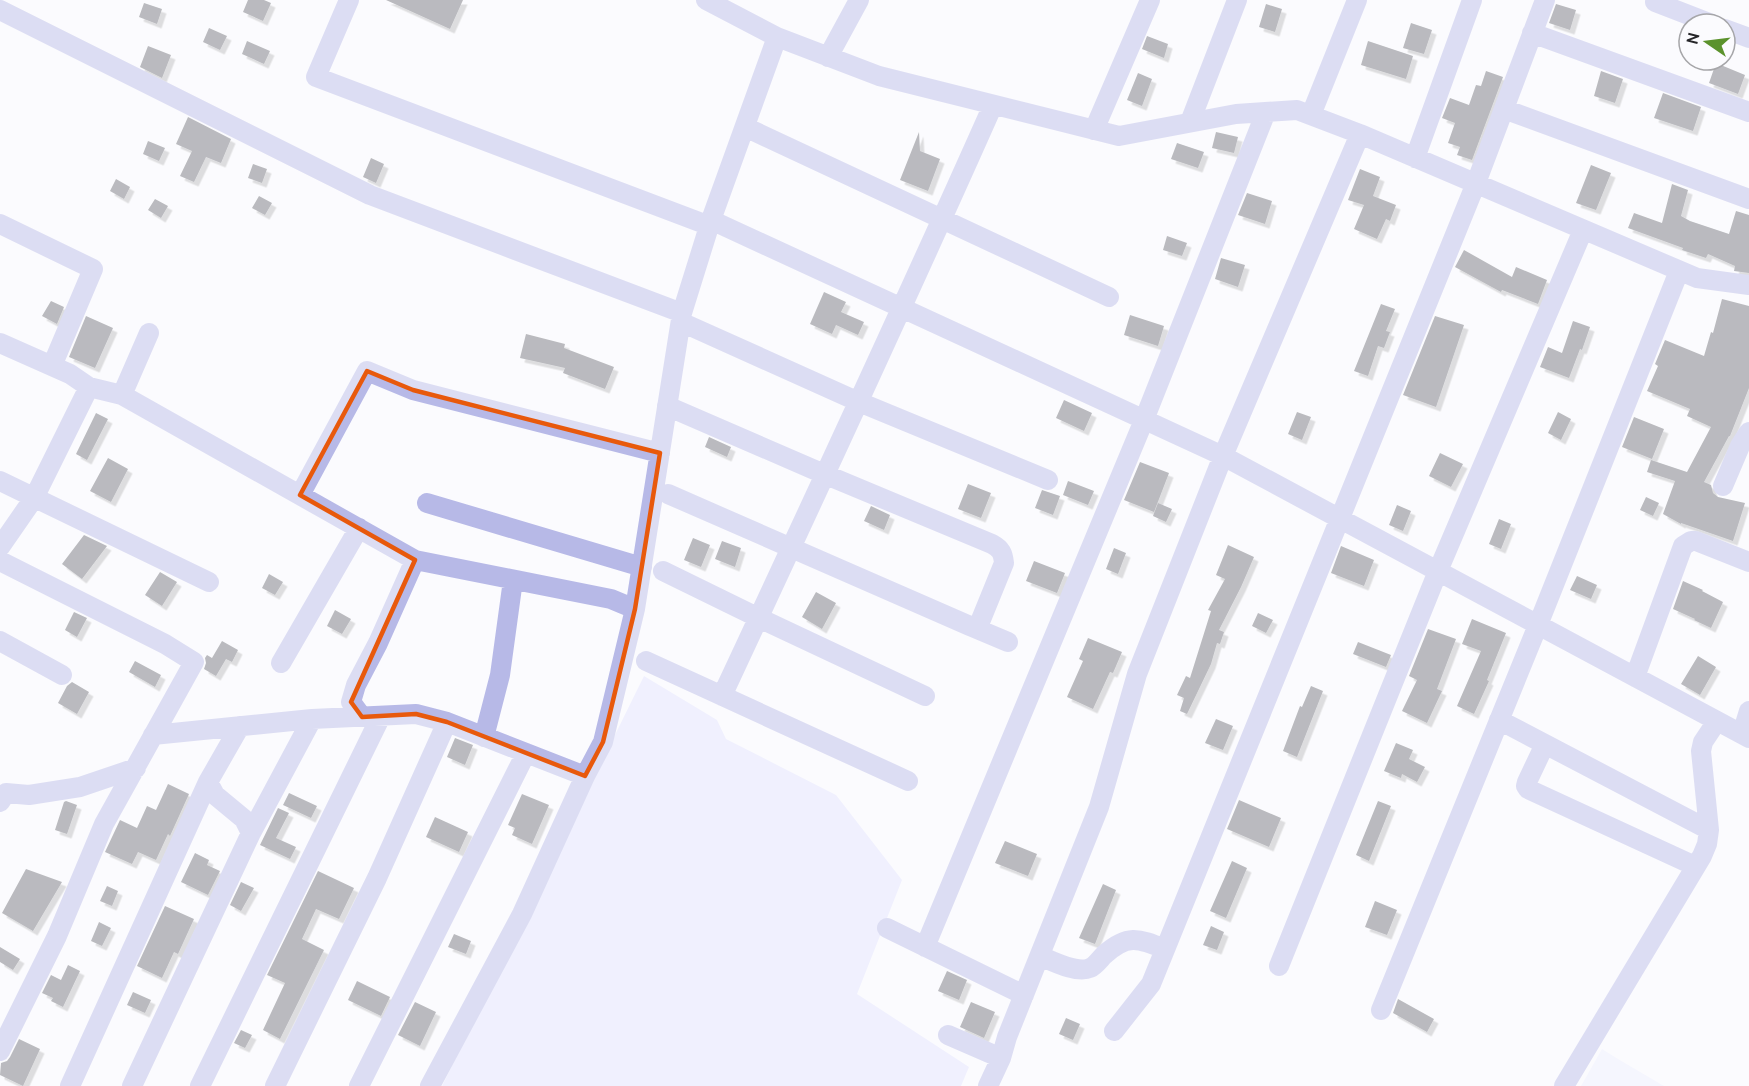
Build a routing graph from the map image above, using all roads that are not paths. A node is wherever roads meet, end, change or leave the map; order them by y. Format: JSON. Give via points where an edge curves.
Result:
{"nodes":[{"id":1,"x":349,"y":0,"type":"edge"},
{"id":2,"x":706,"y":0,"type":"edge"},
{"id":3,"x":859,"y":0,"type":"edge"},
{"id":4,"x":1150,"y":0,"type":"edge"},
{"id":5,"x":1237,"y":0,"type":"edge"},
{"id":6,"x":1357,"y":0,"type":"edge"},
{"id":7,"x":1472,"y":0,"type":"edge"},
{"id":8,"x":1545,"y":0,"type":"edge"},
{"id":9,"x":1655,"y":2,"type":"dead end"},
{"id":10,"x":0,"y":10,"type":"edge"},
{"id":11,"x":1681,"y":12,"type":"edge"},
{"id":12,"x":1532,"y":33,"type":"junction"},
{"id":13,"x":777,"y":37,"type":"junction"},
{"id":14,"x":828,"y":57,"type":"junction"},
{"id":15,"x":993,"y":105,"type":"junction"},
{"id":16,"x":1504,"y":109,"type":"junction"},
{"id":17,"x":1266,"y":112,"type":"junction"},
{"id":18,"x":1749,"y":112,"type":"edge"},
{"id":19,"x":1311,"y":115,"type":"junction"},
{"id":20,"x":1190,"y":122,"type":"junction"},
{"id":21,"x":745,"y":127,"type":"junction"},
{"id":22,"x":1094,"y":130,"type":"junction"},
{"id":23,"x":1360,"y":134,"type":"junction"},
{"id":24,"x":1415,"y":158,"type":"junction"},
{"id":25,"x":1476,"y":183,"type":"junction"},
{"id":26,"x":1749,"y":199,"type":"edge"},
{"id":27,"x":942,"y":220,"type":"junction"},
{"id":28,"x":710,"y":223,"type":"junction"},
{"id":29,"x":0,"y":224,"type":"edge"},
{"id":30,"x":1583,"y":230,"type":"junction"},
{"id":31,"x":1679,"y":271,"type":"junction"},
{"id":32,"x":1749,"y":285,"type":"edge"},
{"id":33,"x":1109,"y":297,"type":"dead end"},
{"id":34,"x":903,"y":308,"type":"junction"},
{"id":35,"x":681,"y":318,"type":"junction"},
{"id":36,"x":149,"y":333,"type":"dead end"},
{"id":37,"x":0,"y":343,"type":"edge"},
{"id":38,"x":52,"y":366,"type":"junction"},
{"id":39,"x":89,"y":387,"type":"junction"},
{"id":40,"x":122,"y":395,"type":"junction"},
{"id":41,"x":859,"y":402,"type":"junction"},
{"id":42,"x":667,"y":405,"type":"junction"},
{"id":43,"x":1144,"y":420,"type":"junction"},
{"id":44,"x":1749,"y":432,"type":"edge"},
{"id":45,"x":660,"y":453,"type":"junction"},
{"id":46,"x":1223,"y":456,"type":"junction"},
{"id":47,"x":824,"y":474,"type":"junction"},
{"id":48,"x":1048,"y":480,"type":"dead end"},
{"id":49,"x":0,"y":481,"type":"edge"},
{"id":50,"x":1723,"y":486,"type":"dead end"},
{"id":51,"x":668,"y":494,"type":"dead end"},
{"id":52,"x":300,"y":495,"type":"junction"},
{"id":53,"x":34,"y":498,"type":"junction"},
{"id":54,"x":427,"y":503,"type":"dead end"},
{"id":55,"x":1339,"y":518,"type":"junction"},
{"id":56,"x":359,"y":528,"type":"junction"},
{"id":57,"x":0,"y":547,"type":"edge"},
{"id":58,"x":791,"y":549,"type":"junction"},
{"id":59,"x":415,"y":560,"type":"junction"},
{"id":60,"x":0,"y":561,"type":"edge"},
{"id":61,"x":1749,"y":562,"type":"edge"},
{"id":62,"x":642,"y":567,"type":"junction"},
{"id":63,"x":663,"y":571,"type":"dead end"},
{"id":64,"x":1438,"y":571,"type":"junction"},
{"id":65,"x":513,"y":580,"type":"junction"},
{"id":66,"x":209,"y":582,"type":"dead end"},
{"id":67,"x":635,"y":609,"type":"junction"},
{"id":68,"x":759,"y":618,"type":"junction"},
{"id":69,"x":1538,"y":625,"type":"junction"},
{"id":70,"x":970,"y":626,"type":"junction"},
{"id":71,"x":0,"y":641,"type":"edge"},
{"id":72,"x":1008,"y":642,"type":"dead end"},
{"id":73,"x":646,"y":661,"type":"dead end"},
{"id":74,"x":281,"y":663,"type":"dead end"},
{"id":75,"x":62,"y":675,"type":"dead end"},
{"id":76,"x":1635,"y":677,"type":"junction"},
{"id":77,"x":722,"y":696,"type":"junction"},
{"id":78,"x":925,"y":696,"type":"dead end"},
{"id":79,"x":1749,"y":711,"type":"edge"},
{"id":80,"x":371,"y":716,"type":"junction"},
{"id":81,"x":312,"y":719,"type":"junction"},
{"id":82,"x":1499,"y":720,"type":"junction"},
{"id":83,"x":1717,"y":721,"type":"junction"},
{"id":84,"x":447,"y":722,"type":"junction"},
{"id":85,"x":240,"y":726,"type":"junction"},
{"id":86,"x":153,"y":735,"type":"junction"},
{"id":87,"x":1745,"y":736,"type":"edge"},
{"id":88,"x":484,"y":737,"type":"junction"},
{"id":89,"x":1545,"y":744,"type":"junction"},
{"id":90,"x":526,"y":753,"type":"junction"},
{"id":91,"x":136,"y":768,"type":"junction"},
{"id":92,"x":585,"y":776,"type":"junction"},
{"id":93,"x":908,"y":781,"type":"dead end"},
{"id":94,"x":208,"y":782,"type":"junction"},
{"id":95,"x":0,"y":802,"type":"edge"},
{"id":96,"x":1709,"y":831,"type":"junction"},
{"id":97,"x":251,"y":833,"type":"junction"},
{"id":98,"x":1695,"y":866,"type":"junction"},
{"id":99,"x":887,"y":928,"type":"dead end"},
{"id":100,"x":925,"y":947,"type":"junction"},
{"id":101,"x":1165,"y":949,"type":"junction"},
{"id":102,"x":1040,"y":956,"type":"junction"},
{"id":103,"x":1279,"y":966,"type":"dead end"},
{"id":104,"x":1024,"y":995,"type":"junction"},
{"id":105,"x":1381,"y":1010,"type":"dead end"},
{"id":106,"x":1114,"y":1032,"type":"dead end"},
{"id":107,"x":948,"y":1035,"type":"dead end"},
{"id":108,"x":1,"y":1047,"type":"edge"},
{"id":109,"x":1000,"y":1058,"type":"junction"},
{"id":110,"x":70,"y":1086,"type":"edge"},
{"id":111,"x":132,"y":1086,"type":"edge"},
{"id":112,"x":200,"y":1086,"type":"edge"},
{"id":113,"x":274,"y":1086,"type":"edge"},
{"id":114,"x":359,"y":1086,"type":"edge"},
{"id":115,"x":430,"y":1086,"type":"edge"},
{"id":116,"x":988,"y":1086,"type":"edge"},
{"id":117,"x":1564,"y":1086,"type":"edge"}],
"edges":[{"from":1,"to":28,"type":"street","via":[[316,77]]},
{"from":2,"to":13,"type":"street"},
{"from":3,"to":14,"type":"street"},
{"from":4,"to":22,"type":"street"},
{"from":5,"to":20,"type":"street"},
{"from":6,"to":19,"type":"street"},
{"from":7,"to":24,"type":"street"},
{"from":8,"to":12,"type":"street"},
{"from":9,"to":11,"type":"street"},
{"from":10,"to":35,"type":"street","via":[[370,195]]},
{"from":12,"to":16,"type":"street"},
{"from":12,"to":18,"type":"street"},
{"from":13,"to":14,"type":"street"},
{"from":13,"to":21,"type":"street"},
{"from":14,"to":15,"type":"street","via":[[879,76]]},
{"from":15,"to":22,"type":"street"},
{"from":15,"to":27,"type":"street"},
{"from":16,"to":25,"type":"street"},
{"from":16,"to":26,"type":"street"},
{"from":17,"to":19,"type":"street","via":[[1297,110]]},
{"from":17,"to":20,"type":"street"},
{"from":17,"to":43,"type":"street"},
{"from":19,"to":23,"type":"street"},
{"from":20,"to":22,"type":"street","via":[[1119,136]]},
{"from":21,"to":27,"type":"street"},
{"from":21,"to":28,"type":"street"},
{"from":23,"to":24,"type":"street"},
{"from":23,"to":46,"type":"street"},
{"from":24,"to":25,"type":"street"},
{"from":25,"to":30,"type":"street"},
{"from":25,"to":55,"type":"street"},
{"from":27,"to":33,"type":"street"},
{"from":27,"to":34,"type":"street"},
{"from":28,"to":34,"type":"street"},
{"from":28,"to":35,"type":"street"},
{"from":29,"to":38,"type":"street","via":[[93,269]]},
{"from":30,"to":31,"type":"street"},
{"from":30,"to":64,"type":"street"},
{"from":31,"to":32,"type":"street","via":[[1696,278]]},
{"from":31,"to":69,"type":"street"},
{"from":34,"to":41,"type":"street"},
{"from":34,"to":43,"type":"street"},
{"from":35,"to":41,"type":"street"},
{"from":35,"to":42,"type":"street"},
{"from":36,"to":40,"type":"street"},
{"from":37,"to":38,"type":"street"},
{"from":38,"to":39,"type":"street"},
{"from":39,"to":40,"type":"street"},
{"from":39,"to":53,"type":"street"},
{"from":40,"to":52,"type":"street"},
{"from":41,"to":47,"type":"street"},
{"from":41,"to":48,"type":"street"},
{"from":42,"to":45,"type":"street"},
{"from":42,"to":47,"type":"street"},
{"from":43,"to":46,"type":"street"},
{"from":43,"to":100,"type":"street"},
{"from":44,"to":50,"type":"street"},
{"from":45,"to":52,"type":"street","via":[[413,390],[367,371]]},
{"from":45,"to":62,"type":"street"},
{"from":46,"to":55,"type":"street"},
{"from":46,"to":102,"type":"street","via":[[1137,674],[1099,807]]},
{"from":47,"to":58,"type":"street"},
{"from":47,"to":70,"type":"street","via":[[1000,549],[1004,563],[980,622]]},
{"from":49,"to":53,"type":"street"},
{"from":51,"to":58,"type":"street"},
{"from":52,"to":56,"type":"street"},
{"from":53,"to":57,"type":"street"},
{"from":53,"to":66,"type":"street"},
{"from":54,"to":62,"type":"street"},
{"from":55,"to":64,"type":"street"},
{"from":55,"to":101,"type":"street"},
{"from":56,"to":59,"type":"street"},
{"from":56,"to":74,"type":"street"},
{"from":58,"to":68,"type":"street"},
{"from":58,"to":70,"type":"street"},
{"from":59,"to":65,"type":"street"},
{"from":59,"to":80,"type":"street","via":[[351,702]]},
{"from":60,"to":86,"type":"street","via":[[194,662]]},
{"from":61,"to":76,"type":"street","via":[[1696,541],[1683,546]]},
{"from":62,"to":67,"type":"street"},
{"from":63,"to":68,"type":"street"},
{"from":64,"to":69,"type":"street"},
{"from":64,"to":103,"type":"street"},
{"from":65,"to":67,"type":"street","via":[[611,599]]},
{"from":65,"to":88,"type":"street","via":[[500,675]]},
{"from":67,"to":92,"type":"street","via":[[603,742]]},
{"from":68,"to":77,"type":"street"},
{"from":68,"to":78,"type":"street"},
{"from":69,"to":76,"type":"street"},
{"from":69,"to":82,"type":"street"},
{"from":70,"to":72,"type":"street"},
{"from":71,"to":75,"type":"street"},
{"from":73,"to":77,"type":"street"},
{"from":76,"to":83,"type":"street"},
{"from":77,"to":93,"type":"street"},
{"from":79,"to":87,"type":"street"},
{"from":80,"to":81,"type":"street"},
{"from":80,"to":84,"type":"street","via":[[416,714]]},
{"from":80,"to":112,"type":"street"},
{"from":81,"to":85,"type":"street"},
{"from":81,"to":97,"type":"street"},
{"from":82,"to":89,"type":"street"},
{"from":82,"to":105,"type":"street"},
{"from":83,"to":87,"type":"street"},
{"from":83,"to":96,"type":"street","via":[[1701,751]]},
{"from":84,"to":88,"type":"street"},
{"from":84,"to":113,"type":"street","via":[[377,878]]},
{"from":85,"to":86,"type":"street"},
{"from":85,"to":94,"type":"street"},
{"from":86,"to":91,"type":"street"},
{"from":88,"to":90,"type":"street"},
{"from":89,"to":96,"type":"street"},
{"from":89,"to":98,"type":"street","via":[[1527,782],[1528,789]]},
{"from":90,"to":92,"type":"street"},
{"from":90,"to":114,"type":"street"},
{"from":91,"to":95,"type":"street","via":[[80,787],[29,795],[6,793]]},
{"from":91,"to":108,"type":"street","via":[[104,825],[57,936]]},
{"from":92,"to":115,"type":"street","via":[[522,914]]},
{"from":94,"to":97,"type":"street","via":[[214,795],[244,819]]},
{"from":94,"to":110,"type":"street"},
{"from":96,"to":98,"type":"street"},
{"from":97,"to":111,"type":"street"},
{"from":98,"to":117,"type":"street"},
{"from":99,"to":100,"type":"street"},
{"from":100,"to":104,"type":"street"},
{"from":101,"to":102,"type":"street","via":[[1149,942],[1121,941],[1090,968],[1076,969]]},
{"from":101,"to":106,"type":"street","via":[[1151,984]]},
{"from":102,"to":104,"type":"street"},
{"from":104,"to":109,"type":"street"},
{"from":107,"to":109,"type":"street"},
{"from":109,"to":116,"type":"street"}]}
